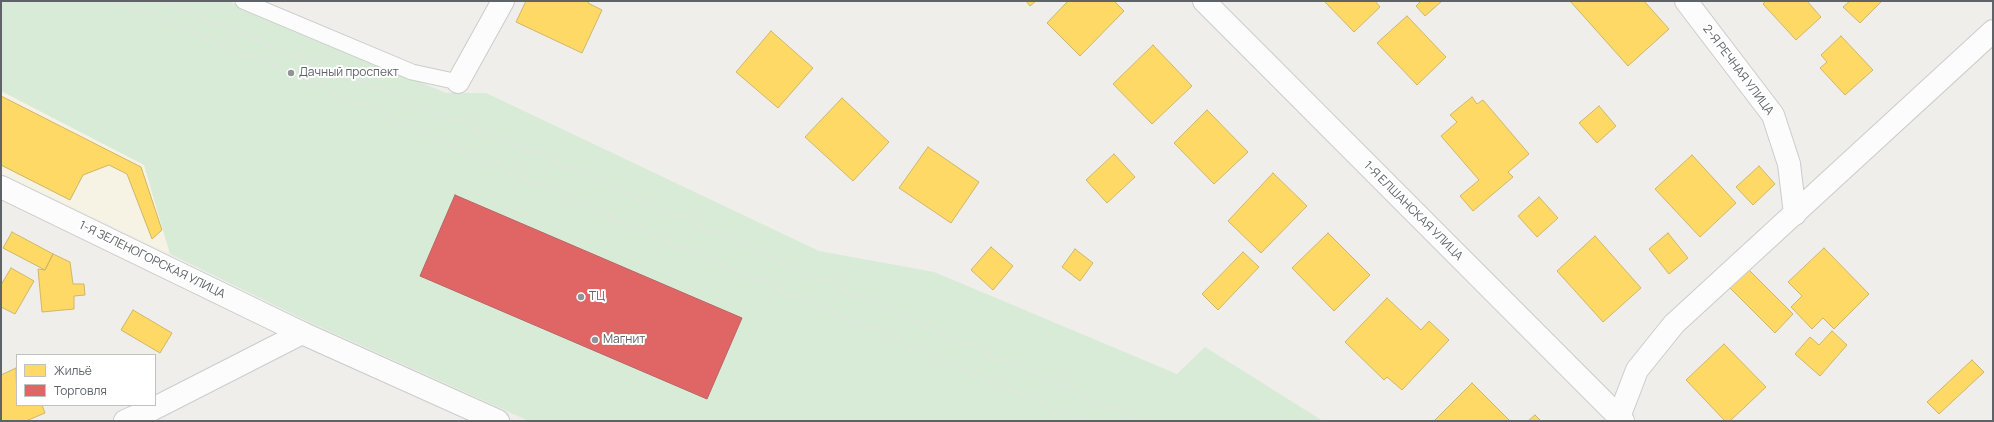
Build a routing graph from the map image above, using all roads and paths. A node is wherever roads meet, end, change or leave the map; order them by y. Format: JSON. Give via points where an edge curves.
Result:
{"nodes":[{"id":1,"x":243,"y":1,"type":"edge"},
{"id":2,"x":503,"y":1,"type":"edge"},
{"id":3,"x":1204,"y":1,"type":"edge"},
{"id":4,"x":1686,"y":1,"type":"edge"},
{"id":5,"x":1993,"y":31,"type":"edge"},
{"id":6,"x":458,"y":82,"type":"joint"},
{"id":7,"x":1,"y":187,"type":"edge"},
{"id":8,"x":1795,"y":214,"type":"junction"},
{"id":9,"x":302,"y":333,"type":"junction"},
{"id":10,"x":153,"y":416,"type":"edge"},
{"id":11,"x":1621,"y":419,"type":"edge"},
{"id":12,"x":125,"y":421,"type":"edge"},
{"id":13,"x":498,"y":421,"type":"edge"}],
"edges":[{"from":1,"to":6,"type":"lane","via":[[412,72]]},
{"from":2,"to":6,"type":"street"},
{"from":3,"to":11,"type":"street","name":"1-Я ЕЛШАНСКАЯ УЛИЦА"},
{"from":4,"to":8,"type":"street","name":"2-Я РЕЧНАЯ УЛИЦА","via":[[1773,115],[1789,164]]},
{"from":5,"to":8,"type":"street"},
{"from":7,"to":9,"type":"street","name":"1-Я ЗЕЛЕНОГОРСКАЯ УЛИЦА"},
{"from":8,"to":11,"type":"street","via":[[1674,324],[1637,370]]},
{"from":9,"to":10,"type":"street"},
{"from":9,"to":13,"type":"street","name":"1-Я ЗЕЛЕНОГОРСКАЯ УЛИЦА"},
{"from":10,"to":12,"type":"street"}]}
